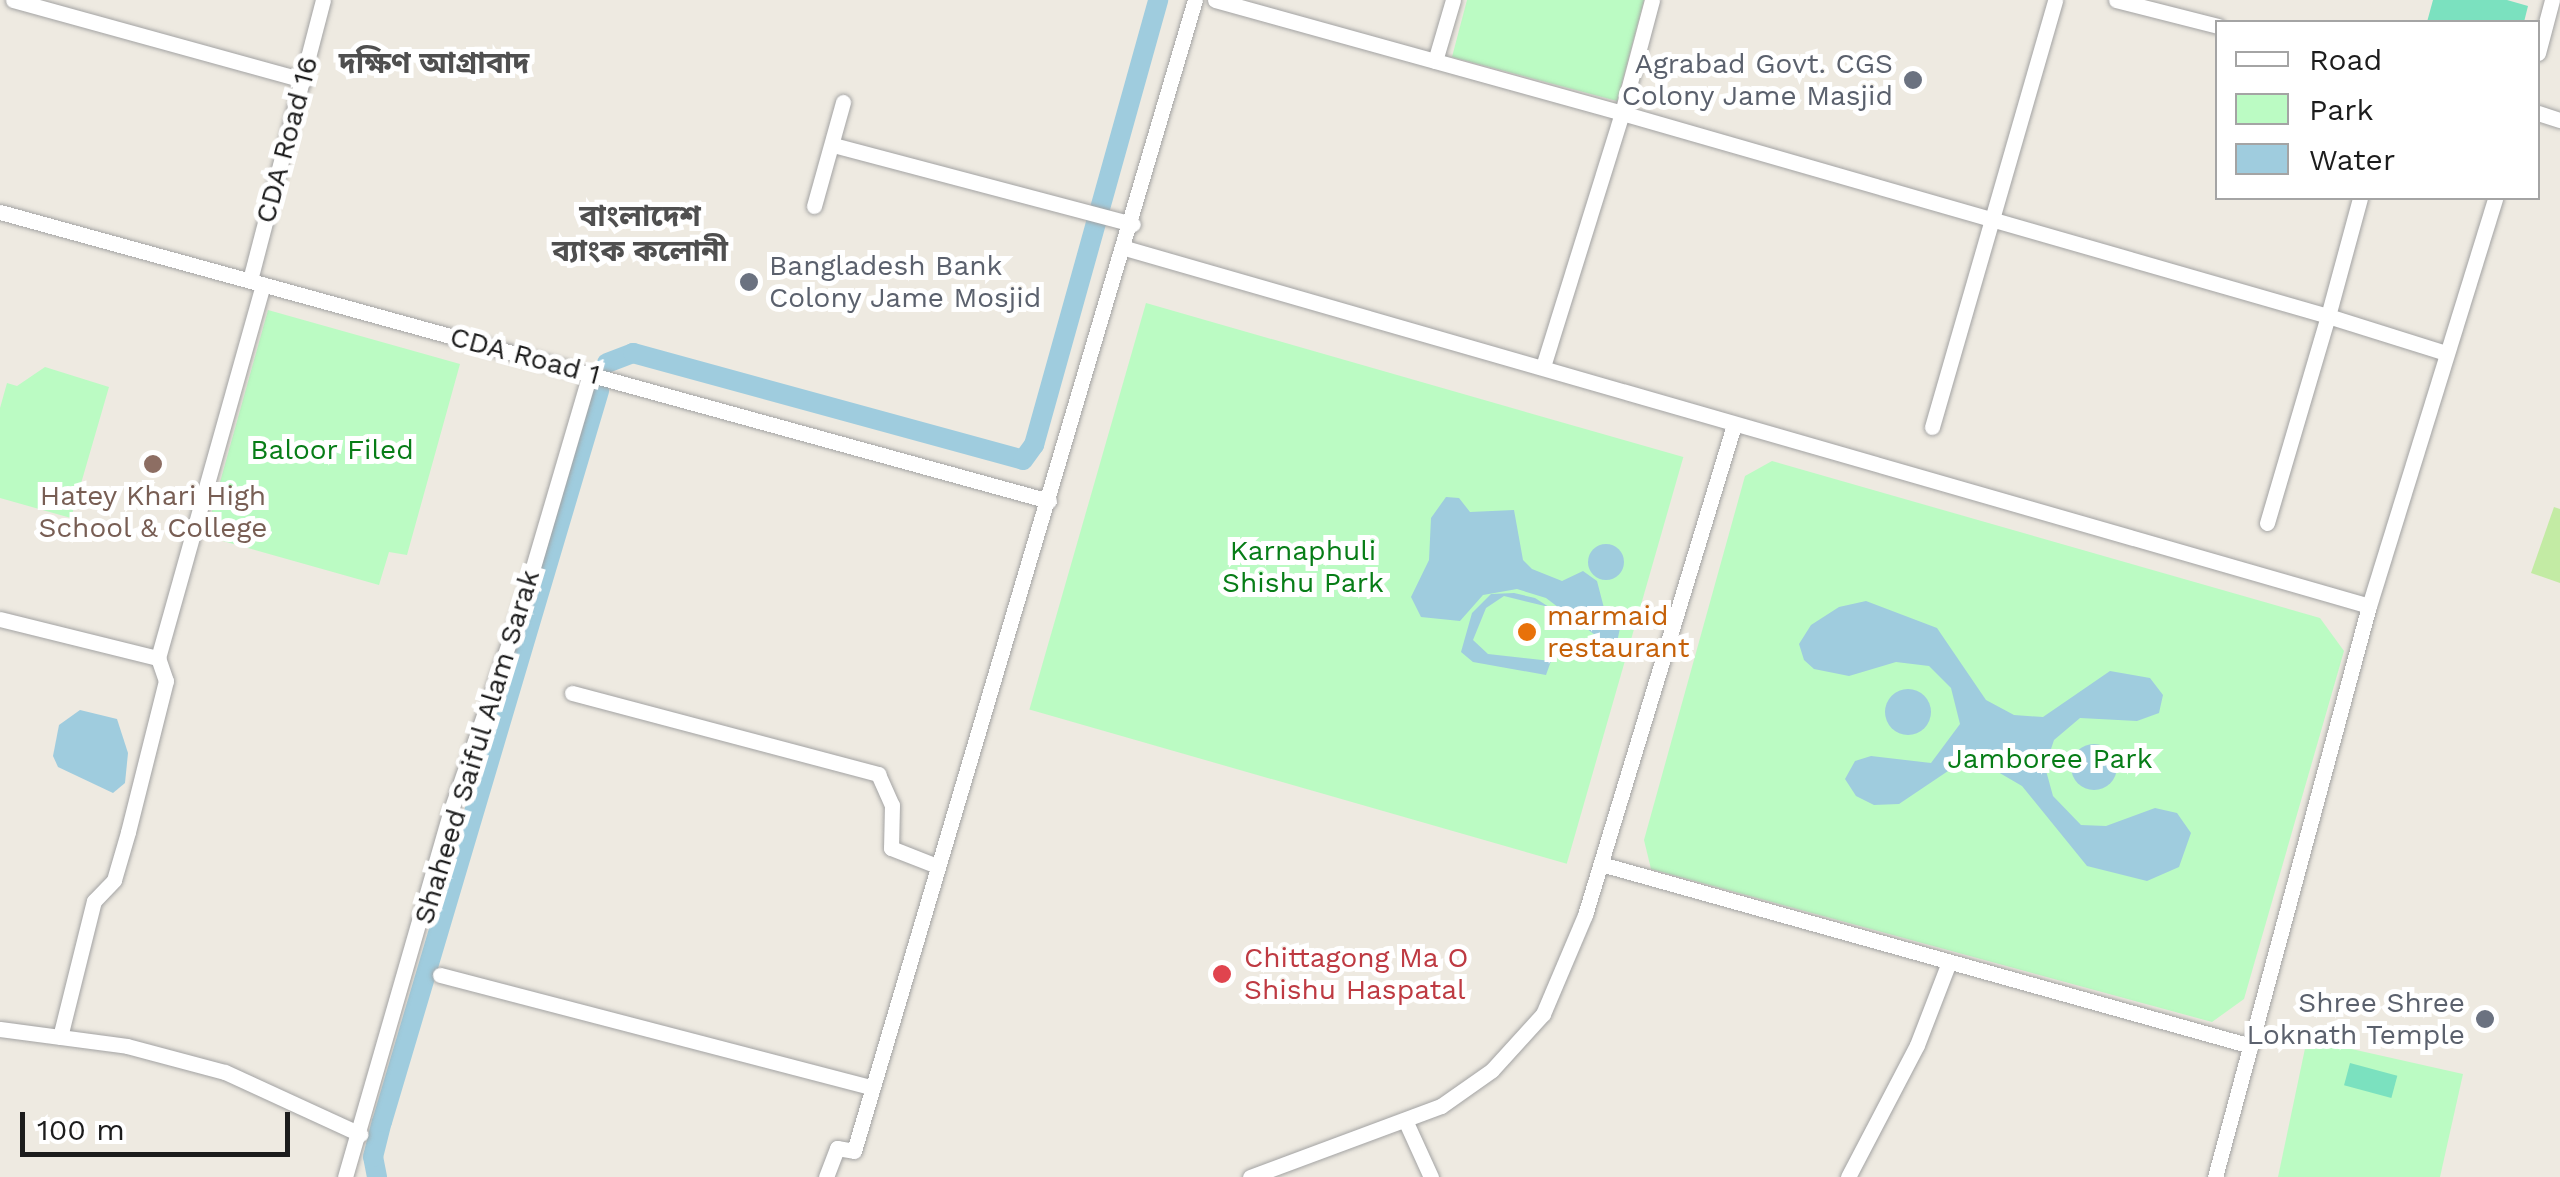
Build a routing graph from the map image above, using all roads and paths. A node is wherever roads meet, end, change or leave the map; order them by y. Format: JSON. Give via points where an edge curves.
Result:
{"nodes":[{"id":1,"x":13,"y":0,"type":"edge"},
{"id":2,"x":324,"y":0,"type":"edge"},
{"id":3,"x":1195,"y":0,"type":"edge"},
{"id":4,"x":1215,"y":0,"type":"edge"},
{"id":5,"x":1452,"y":0,"type":"edge"},
{"id":6,"x":1652,"y":0,"type":"edge"},
{"id":7,"x":2055,"y":0,"type":"edge"},
{"id":8,"x":2116,"y":0,"type":"edge"},
{"id":9,"x":2552,"y":0,"type":"edge"},
{"id":10,"x":2215,"y":25,"type":"edge"},
{"id":11,"x":2540,"y":45,"type":"edge"},
{"id":12,"x":1435,"y":62,"type":"junction"},
{"id":13,"x":304,"y":80,"type":"junction"},
{"id":14,"x":843,"y":102,"type":"dead end"},
{"id":15,"x":1622,"y":113,"type":"junction"},
{"id":16,"x":833,"y":144,"type":"junction"},
{"id":17,"x":2359,"y":200,"type":"edge"},
{"id":18,"x":2494,"y":200,"type":"edge"},
{"id":19,"x":814,"y":206,"type":"dead end"},
{"id":20,"x":0,"y":212,"type":"edge"},
{"id":21,"x":1996,"y":222,"type":"junction"},
{"id":22,"x":1132,"y":224,"type":"junction"},
{"id":23,"x":1126,"y":248,"type":"junction"},
{"id":24,"x":257,"y":282,"type":"junction"},
{"id":25,"x":2328,"y":316,"type":"junction"},
{"id":26,"x":2446,"y":353,"type":"junction"},
{"id":27,"x":1543,"y":367,"type":"junction"},
{"id":28,"x":590,"y":374,"type":"junction"},
{"id":29,"x":1734,"y":425,"type":"junction"},
{"id":30,"x":1932,"y":427,"type":"dead end"},
{"id":31,"x":1049,"y":501,"type":"junction"},
{"id":32,"x":2267,"y":523,"type":"dead end"},
{"id":33,"x":2369,"y":606,"type":"junction"},
{"id":34,"x":0,"y":619,"type":"edge"},
{"id":35,"x":158,"y":658,"type":"junction"},
{"id":36,"x":572,"y":693,"type":"dead end"},
{"id":37,"x":1602,"y":864,"type":"junction"},
{"id":38,"x":938,"y":866,"type":"junction"},
{"id":39,"x":1949,"y":962,"type":"junction"},
{"id":40,"x":440,"y":975,"type":"dead end"},
{"id":41,"x":0,"y":1029,"type":"edge"},
{"id":42,"x":60,"y":1037,"type":"junction"},
{"id":43,"x":2251,"y":1046,"type":"junction"},
{"id":44,"x":871,"y":1087,"type":"junction"},
{"id":45,"x":1405,"y":1120,"type":"junction"},
{"id":46,"x":360,"y":1134,"type":"junction"},
{"id":47,"x":345,"y":1177,"type":"edge"},
{"id":48,"x":826,"y":1177,"type":"edge"},
{"id":49,"x":1250,"y":1177,"type":"edge"},
{"id":50,"x":1432,"y":1177,"type":"edge"},
{"id":51,"x":1848,"y":1177,"type":"edge"},
{"id":52,"x":2215,"y":1177,"type":"edge"}],
"edges":[{"from":1,"to":13,"type":"street"},
{"from":2,"to":13,"type":"street","name":"CDA Road 16"},
{"from":3,"to":22,"type":"street"},
{"from":4,"to":12,"type":"street"},
{"from":5,"to":12,"type":"street"},
{"from":6,"to":15,"type":"street"},
{"from":7,"to":21,"type":"street"},
{"from":8,"to":10,"type":"street"},
{"from":9,"to":11,"type":"street"},
{"from":12,"to":15,"type":"street"},
{"from":13,"to":24,"type":"street","name":"CDA Road 16"},
{"from":14,"to":16,"type":"street"},
{"from":15,"to":21,"type":"street"},
{"from":15,"to":27,"type":"street"},
{"from":16,"to":19,"type":"street"},
{"from":16,"to":22,"type":"street"},
{"from":17,"to":25,"type":"street"},
{"from":18,"to":26,"type":"street"},
{"from":20,"to":24,"type":"street","name":"CDA Road 1"},
{"from":21,"to":25,"type":"street"},
{"from":21,"to":30,"type":"street"},
{"from":22,"to":23,"type":"street"},
{"from":23,"to":27,"type":"street"},
{"from":23,"to":31,"type":"street"},
{"from":24,"to":28,"type":"street","name":"CDA Road 1"},
{"from":24,"to":35,"type":"street","name":"CDA Road 16"},
{"from":25,"to":26,"type":"street"},
{"from":25,"to":32,"type":"street"},
{"from":26,"to":33,"type":"street"},
{"from":27,"to":29,"type":"street"},
{"from":28,"to":31,"type":"street","name":"CDA Road 1"},
{"from":28,"to":46,"type":"street","name":"Shaheed Saiful Alam Sarak","via":[[450,813]]},
{"from":29,"to":33,"type":"street"},
{"from":29,"to":37,"type":"street"},
{"from":31,"to":38,"type":"street"},
{"from":33,"to":43,"type":"street"},
{"from":34,"to":35,"type":"street"},
{"from":35,"to":42,"type":"street","name":"CDA Road 16","via":[[166,681],[132,816],[114,880],[94,901]]},
{"from":36,"to":38,"type":"street","via":[[878,774],[892,804],[891,848]]},
{"from":37,"to":39,"type":"street"},
{"from":37,"to":45,"type":"street","via":[[1568,965],[1543,1014],[1492,1070],[1440,1106]]},
{"from":38,"to":44,"type":"street"},
{"from":39,"to":43,"type":"street"},
{"from":39,"to":51,"type":"street","via":[[1917,1044]]},
{"from":40,"to":44,"type":"street"},
{"from":41,"to":42,"type":"street"},
{"from":42,"to":46,"type":"street","via":[[224,1072]]},
{"from":43,"to":52,"type":"street"},
{"from":44,"to":48,"type":"street","via":[[854,1151],[837,1148]]},
{"from":45,"to":49,"type":"street"},
{"from":45,"to":50,"type":"street"},
{"from":46,"to":47,"type":"street","name":"Shaheed Saiful Alam Sarak"}]}
